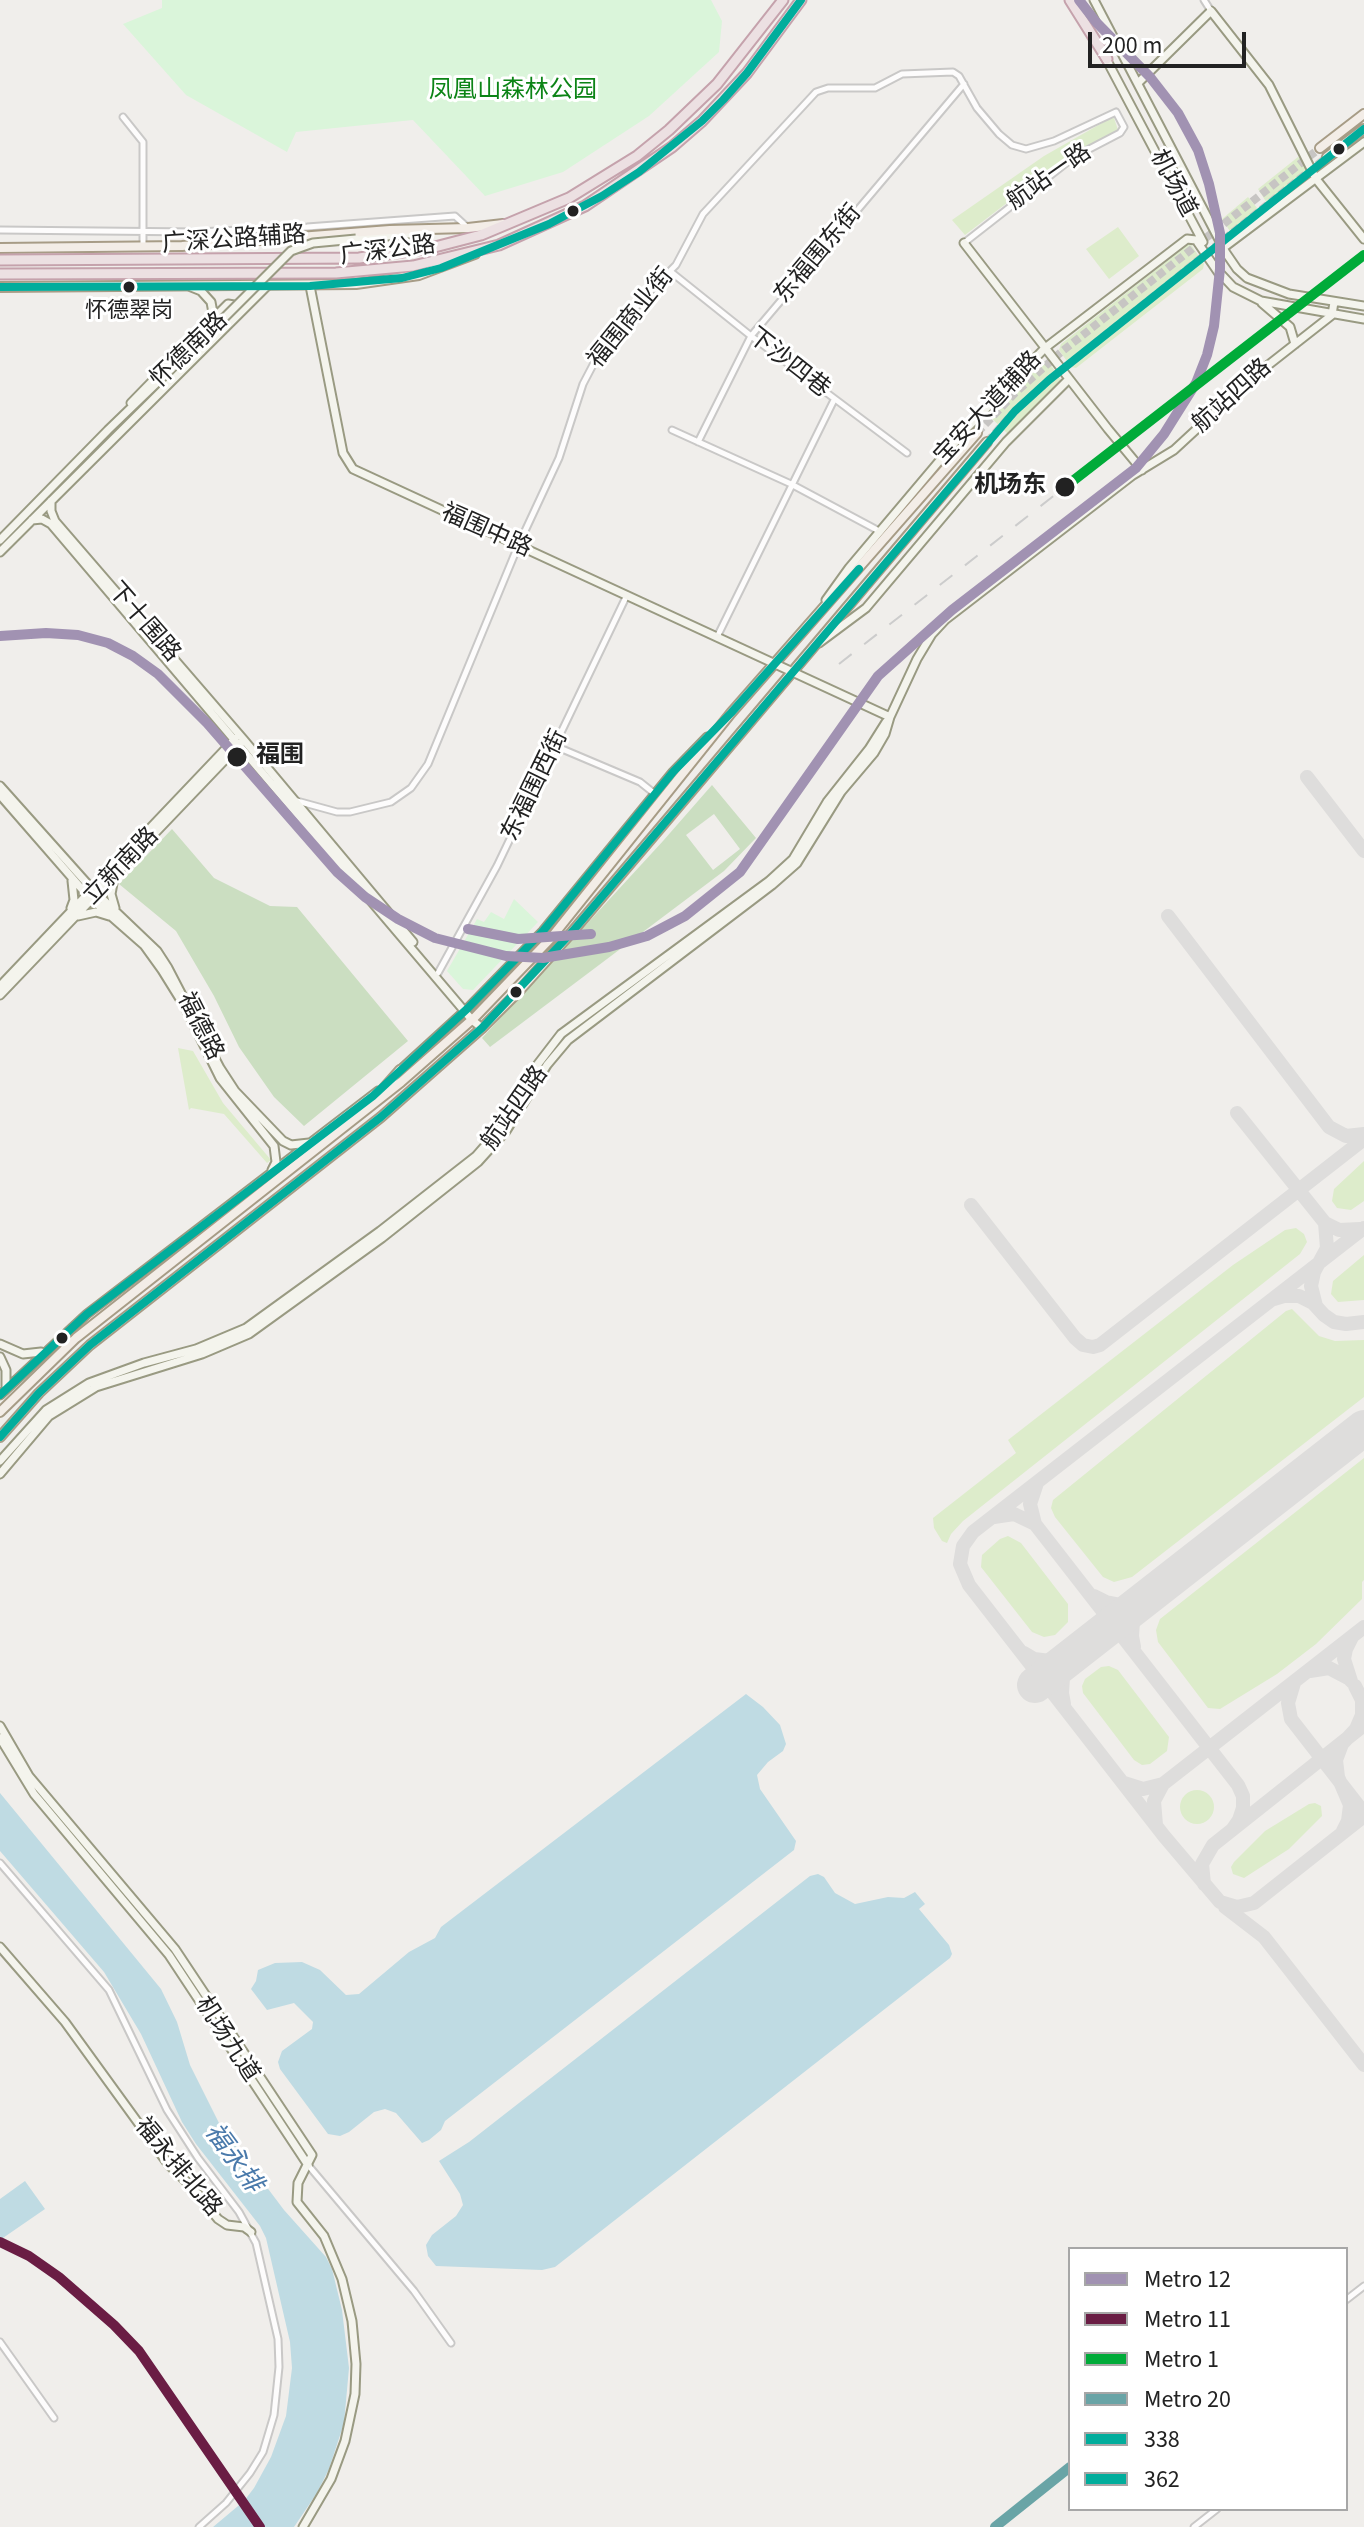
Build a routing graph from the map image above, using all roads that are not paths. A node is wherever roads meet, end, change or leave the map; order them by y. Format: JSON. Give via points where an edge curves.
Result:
{"nodes":[{"id":1,"x":783,"y":0,"type":"edge"},
{"id":2,"x":801,"y":0,"type":"edge"},
{"id":3,"x":1073,"y":0,"type":"edge"},
{"id":4,"x":1094,"y":0,"type":"edge"},
{"id":5,"x":1204,"y":0,"type":"edge"},
{"id":6,"x":1211,"y":11,"type":"junction"},
{"id":7,"x":1107,"y":59,"type":"joint"},
{"id":8,"x":1138,"y":83,"type":"junction"},
{"id":9,"x":964,"y":84,"type":"junction"},
{"id":10,"x":1364,"y":114,"type":"edge"},
{"id":11,"x":123,"y":117,"type":"dead end"},
{"id":12,"x":1364,"y":129,"type":"edge"},
{"id":13,"x":1364,"y":142,"type":"edge"},
{"id":14,"x":1320,"y":148,"type":"tunnel mouth"},
{"id":15,"x":1327,"y":157,"type":"tunnel mouth"},
{"id":16,"x":1316,"y":179,"type":"junction"},
{"id":17,"x":515,"y":222,"type":"junction"},
{"id":18,"x":452,"y":228,"type":"junction"},
{"id":19,"x":468,"y":228,"type":"junction"},
{"id":20,"x":0,"y":230,"type":"edge"},
{"id":21,"x":143,"y":231,"type":"junction"},
{"id":22,"x":1364,"y":239,"type":"edge"},
{"id":23,"x":964,"y":243,"type":"joint"},
{"id":24,"x":499,"y":245,"type":"junction"},
{"id":25,"x":143,"y":247,"type":"junction"},
{"id":26,"x":0,"y":248,"type":"edge"},
{"id":27,"x":1223,"y":248,"type":"junction"},
{"id":28,"x":0,"y":260,"type":"edge"},
{"id":29,"x":671,"y":272,"type":"junction"},
{"id":30,"x":0,"y":274,"type":"edge"},
{"id":31,"x":1220,"y":275,"type":"junction"},
{"id":32,"x":189,"y":286,"type":"junction"},
{"id":33,"x":267,"y":286,"type":"junction"},
{"id":34,"x":310,"y":286,"type":"junction"},
{"id":35,"x":0,"y":287,"type":"edge"},
{"id":36,"x":1261,"y":301,"type":"junction"},
{"id":37,"x":1334,"y":302,"type":"junction"},
{"id":38,"x":1364,"y":306,"type":"edge"},
{"id":39,"x":1332,"y":315,"type":"junction"},
{"id":40,"x":235,"y":318,"type":"junction"},
{"id":41,"x":1364,"y":319,"type":"edge"},
{"id":42,"x":215,"y":322,"type":"junction"},
{"id":43,"x":751,"y":336,"type":"junction"},
{"id":44,"x":1295,"y":344,"type":"junction"},
{"id":45,"x":1045,"y":348,"type":"junction"},
{"id":46,"x":1069,"y":379,"type":"junction"},
{"id":47,"x":834,"y":400,"type":"junction"},
{"id":48,"x":672,"y":430,"type":"dead end"},
{"id":49,"x":977,"y":433,"type":"tunnel mouth"},
{"id":50,"x":698,"y":442,"type":"junction"},
{"id":51,"x":987,"y":442,"type":"tunnel mouth"},
{"id":52,"x":907,"y":453,"type":"dead end"},
{"id":53,"x":1142,"y":470,"type":"junction"},
{"id":54,"x":791,"y":484,"type":"junction"},
{"id":55,"x":51,"y":501,"type":"junction"},
{"id":56,"x":32,"y":520,"type":"junction"},
{"id":57,"x":879,"y":531,"type":"junction"},
{"id":58,"x":0,"y":540,"type":"edge"},
{"id":59,"x":518,"y":546,"type":"junction"},
{"id":60,"x":0,"y":552,"type":"edge"},
{"id":61,"x":627,"y":595,"type":"junction"},
{"id":62,"x":817,"y":613,"type":"junction"},
{"id":63,"x":717,"y":637,"type":"junction"},
{"id":64,"x":812,"y":650,"type":"junction"},
{"id":65,"x":774,"y":663,"type":"junction"},
{"id":66,"x":793,"y":672,"type":"junction"},
{"id":67,"x":731,"y":713,"type":"junction"},
{"id":68,"x":890,"y":717,"type":"junction"},
{"id":69,"x":239,"y":740,"type":"junction"},
{"id":70,"x":555,"y":746,"type":"junction"},
{"id":71,"x":0,"y":786,"type":"edge"},
{"id":72,"x":655,"y":794,"type":"junction"},
{"id":73,"x":0,"y":795,"type":"edge"},
{"id":74,"x":296,"y":801,"type":"junction"},
{"id":75,"x":64,"y":869,"type":"junction"},
{"id":76,"x":118,"y":871,"type":"junction"},
{"id":77,"x":79,"y":874,"type":"junction"},
{"id":78,"x":107,"y":874,"type":"junction"},
{"id":79,"x":92,"y":894,"type":"junction"},
{"id":80,"x":117,"y":917,"type":"junction"},
{"id":81,"x":66,"y":922,"type":"junction"},
{"id":82,"x":438,"y":973,"type":"junction"},
{"id":83,"x":0,"y":986,"type":"edge"},
{"id":84,"x":0,"y":995,"type":"edge"},
{"id":85,"x":466,"y":1009,"type":"junction"},
{"id":86,"x":474,"y":1018,"type":"junction"},
{"id":87,"x":482,"y":1028,"type":"junction"},
{"id":88,"x":400,"y":1070,"type":"junction"},
{"id":89,"x":360,"y":1115,"type":"junction"},
{"id":90,"x":269,"y":1134,"type":"junction"},
{"id":91,"x":315,"y":1140,"type":"junction"},
{"id":92,"x":269,"y":1175,"type":"junction"},
{"id":93,"x":0,"y":1344,"type":"edge"},
{"id":94,"x":46,"y":1349,"type":"junction"},
{"id":95,"x":0,"y":1357,"type":"edge"},
{"id":96,"x":6,"y":1388,"type":"junction"},
{"id":97,"x":0,"y":1395,"type":"edge"},
{"id":98,"x":0,"y":1412,"type":"edge"},
{"id":99,"x":0,"y":1437,"type":"edge"},
{"id":100,"x":0,"y":1461,"type":"edge"},
{"id":101,"x":0,"y":1474,"type":"edge"},
{"id":102,"x":0,"y":1726,"type":"edge"},
{"id":103,"x":0,"y":1738,"type":"edge"},
{"id":104,"x":0,"y":1863,"type":"edge"},
{"id":105,"x":1,"y":1950,"type":"edge"},
{"id":106,"x":308,"y":2165,"type":"junction"},
{"id":107,"x":251,"y":2232,"type":"junction"},
{"id":108,"x":1364,"y":2286,"type":"edge"},
{"id":109,"x":1348,"y":2298,"type":"edge"},
{"id":110,"x":0,"y":2342,"type":"edge"},
{"id":111,"x":451,"y":2343,"type":"dead end"},
{"id":112,"x":54,"y":2418,"type":"dead end"},
{"id":113,"x":1214,"y":2511,"type":"edge"},
{"id":114,"x":199,"y":2527,"type":"edge"},
{"id":115,"x":303,"y":2527,"type":"edge"},
{"id":116,"x":1194,"y":2527,"type":"edge"}],
"edges":[{"from":1,"to":17,"type":"highway","name":"广深公路","via":[[726,73],[669,130],[587,188]]},
{"from":2,"to":24,"type":"highway","name":"广深公路","via":[[747,73],[672,147],[585,206]]},
{"from":3,"to":7,"type":"highway"},
{"from":4,"to":8,"type":"main road","name":"机场道"},
{"from":5,"to":6,"type":"street"},
{"from":6,"to":8,"type":"main road"},
{"from":6,"to":16,"type":"main road","via":[[1274,92]]},
{"from":7,"to":31,"type":"main road","name":"机场道"},
{"from":8,"to":27,"type":"main road","name":"机场道"},
{"from":9,"to":23,"type":"street","name":"航站一路","via":[[999,134],[1026,149],[1116,112],[1124,127],[1074,157]]},
{"from":9,"to":29,"type":"street","name":"福围商业街","via":[[953,72],[917,73],[898,75],[875,88],[816,92],[703,214]]},
{"from":9,"to":43,"type":"street","name":"东福围东街"},
{"from":10,"to":14,"type":"main road"},
{"from":11,"to":21,"type":"street","via":[[143,142]]},
{"from":12,"to":15,"type":"main road"},
{"from":13,"to":16,"type":"main road"},
{"from":16,"to":22,"type":"main road"},
{"from":16,"to":27,"type":"main road"},
{"from":17,"to":19,"type":"main road","name":"广深公路辅路"},
{"from":17,"to":28,"type":"highway","name":"广深公路","via":[[431,248],[359,258]]},
{"from":18,"to":19,"type":"main road","name":"广深公路辅路"},
{"from":18,"to":25,"type":"main road","name":"广深公路辅路"},
{"from":18,"to":42,"type":"main road","name":"怀德南路","bridge":true,"via":[[313,243],[291,251]]},
{"from":19,"to":21,"type":"street","via":[[455,216],[269,229]]},
{"from":20,"to":21,"type":"street"},
{"from":21,"to":25,"type":"street"},
{"from":23,"to":45,"type":"main road"},
{"from":24,"to":30,"type":"highway","name":"广深公路","via":[[413,266],[351,273]]},
{"from":24,"to":34,"type":"main road","name":"广深公路辅路","via":[[419,275]]},
{"from":25,"to":26,"type":"main road","name":"广深公路辅路"},
{"from":27,"to":37,"type":"main road","name":"机场道","via":[[1247,278],[1289,294]]},
{"from":29,"to":43,"type":"street","name":"下沙四巷"},
{"from":29,"to":59,"type":"street","name":"福围商业街","via":[[643,298],[594,363],[559,458]]},
{"from":31,"to":36,"type":"main road","name":"机场道"},
{"from":31,"to":45,"type":"main road","name":"宝安大道辅路","via":[[1196,240],[1187,239]]},
{"from":32,"to":33,"type":"main road","name":"广深公路辅路"},
{"from":32,"to":35,"type":"main road","name":"广深公路辅路"},
{"from":32,"to":42,"type":"main road","name":"怀德南路","via":[[211,302]]},
{"from":33,"to":34,"type":"main road","name":"广深公路辅路"},
{"from":33,"to":40,"type":"main road","name":"怀德南路"},
{"from":34,"to":59,"type":"main road","name":"福围中路","via":[[349,465]]},
{"from":36,"to":39,"type":"main road","name":"机场道"},
{"from":36,"to":44,"type":"main road","via":[[1290,327]]},
{"from":37,"to":38,"type":"main road","name":"机场道"},
{"from":37,"to":39,"type":"main road"},
{"from":39,"to":41,"type":"main road","name":"机场道"},
{"from":39,"to":44,"type":"main road","name":"航站四路"},
{"from":40,"to":42,"type":"main road","via":[[238,310],[230,304]]},
{"from":40,"to":55,"type":"main road","name":"怀德南路"},
{"from":42,"to":58,"type":"main road","name":"怀德南路"},
{"from":43,"to":47,"type":"street","name":"下沙四巷"},
{"from":43,"to":50,"type":"street","name":"东福围东街"},
{"from":44,"to":53,"type":"main road","name":"航站四路","via":[[1174,450]]},
{"from":45,"to":46,"type":"main road"},
{"from":45,"to":57,"type":"main road","name":"宝安大道辅路"},
{"from":46,"to":53,"type":"main road"},
{"from":46,"to":64,"type":"main road","name":"宝安大道辅路","via":[[1016,431],[866,608]]},
{"from":47,"to":52,"type":"street","name":"下沙四巷"},
{"from":47,"to":54,"type":"street"},
{"from":48,"to":50,"type":"street"},
{"from":49,"to":62,"type":"main road"},
{"from":50,"to":54,"type":"street"},
{"from":51,"to":64,"type":"main road"},
{"from":53,"to":68,"type":"main road","name":"航站四路","via":[[956,609],[923,648]]},
{"from":54,"to":57,"type":"street"},
{"from":54,"to":63,"type":"street"},
{"from":55,"to":56,"type":"main road","name":"怀德南路"},
{"from":55,"to":69,"type":"main road","name":"下十围路","via":[[55,521]]},
{"from":56,"to":60,"type":"main road","name":"怀德南路"},
{"from":56,"to":69,"type":"main road","name":"下十围路","via":[[51,524]]},
{"from":57,"to":62,"type":"main road","name":"宝安大道辅路"},
{"from":59,"to":61,"type":"main road","name":"福围中路"},
{"from":59,"to":74,"type":"street","name":"福围商业街","via":[[428,764],[411,788],[391,802],[350,812]]},
{"from":61,"to":63,"type":"main road","name":"福围中路"},
{"from":61,"to":70,"type":"street","name":"东福围西街"},
{"from":62,"to":65,"type":"main road"},
{"from":63,"to":65,"type":"main road","name":"福围中路"},
{"from":64,"to":66,"type":"main road"},
{"from":65,"to":66,"type":"main road","name":"福围中路"},
{"from":65,"to":67,"type":"main road"},
{"from":66,"to":68,"type":"main road","name":"福围中路"},
{"from":66,"to":87,"type":"main road","via":[[572,932]]},
{"from":67,"to":72,"type":"main road"},
{"from":67,"to":86,"type":"main road","via":[[551,938]]},
{"from":68,"to":100,"type":"main road","name":"航站四路","via":[[827,802],[793,859],[561,1034],[531,1073],[504,1124],[476,1156],[246,1328],[89,1383],[46,1410]]},
{"from":68,"to":101,"type":"main road","name":"航站四路","via":[[874,753],[841,792],[797,863],[568,1040],[506,1131],[478,1162],[249,1334],[96,1387],[49,1416]]},
{"from":69,"to":74,"type":"main road","name":"下十围路"},
{"from":69,"to":76,"type":"main road","name":"立新南路"},
{"from":69,"to":78,"type":"main road","name":"立新南路"},
{"from":69,"to":85,"type":"main road","name":"下十围路"},
{"from":70,"to":72,"type":"street","via":[[640,782]]},
{"from":70,"to":82,"type":"street","name":"东福围西街"},
{"from":71,"to":77,"type":"main road"},
{"from":72,"to":85,"type":"main road","via":[[543,931]]},
{"from":73,"to":75,"type":"main road"},
{"from":74,"to":82,"type":"main road","name":"下十围路"},
{"from":75,"to":79,"type":"main road"},
{"from":75,"to":81,"type":"main road","via":[[74,889]]},
{"from":76,"to":79,"type":"main road","name":"立新南路"},
{"from":76,"to":80,"type":"main road","via":[[111,894]]},
{"from":77,"to":78,"type":"main road","via":[[96,879]]},
{"from":77,"to":79,"type":"main road"},
{"from":78,"to":79,"type":"main road","name":"立新南路"},
{"from":79,"to":80,"type":"main road","name":"福德路"},
{"from":79,"to":81,"type":"main road","name":"立新南路"},
{"from":80,"to":81,"type":"main road","via":[[96,912]]},
{"from":80,"to":90,"type":"main road","name":"福德路","via":[[157,951],[228,1081]]},
{"from":81,"to":83,"type":"main road","name":"立新南路"},
{"from":81,"to":84,"type":"main road","name":"立新南路"},
{"from":82,"to":85,"type":"main road","name":"下十围路"},
{"from":85,"to":86,"type":"main road","name":"下十围路"},
{"from":85,"to":88,"type":"main road"},
{"from":86,"to":87,"type":"main road","name":"下十围路"},
{"from":86,"to":89,"type":"main road"},
{"from":87,"to":99,"type":"main road","via":[[381,1117],[90,1345]]},
{"from":88,"to":89,"type":"main road"},
{"from":88,"to":91,"type":"main road"},
{"from":89,"to":98,"type":"main road","via":[[113,1307]]},
{"from":90,"to":91,"type":"main road","name":"福德路","via":[[291,1145]]},
{"from":90,"to":92,"type":"main road","via":[[276,1154]]},
{"from":91,"to":92,"type":"main road"},
{"from":92,"to":94,"type":"main road"},
{"from":93,"to":94,"type":"main road","via":[[23,1354]]},
{"from":94,"to":96,"type":"main road"},
{"from":95,"to":96,"type":"main road"},
{"from":96,"to":97,"type":"main road"},
{"from":102,"to":106,"type":"main road","name":"机场九道","via":[[29,1776],[175,1949],[312,2155]]},
{"from":103,"to":106,"type":"main road","name":"机场九道","via":[[34,1794],[169,1955]]},
{"from":104,"to":107,"type":"street","via":[[109,1990],[167,2110]]},
{"from":105,"to":107,"type":"main road","name":"福永排北路","via":[[65,2022],[168,2164],[218,2219]]},
{"from":106,"to":111,"type":"street","name":"机场九道"},
{"from":106,"to":115,"type":"main road","via":[[298,2183],[297,2202],[324,2236],[342,2279],[356,2364],[345,2441],[331,2479]]},
{"from":107,"to":114,"type":"street","via":[[277,2328],[274,2415],[268,2440],[250,2473]]},
{"from":108,"to":109,"type":"street"},
{"from":110,"to":112,"type":"street"},
{"from":113,"to":116,"type":"street"}]}
